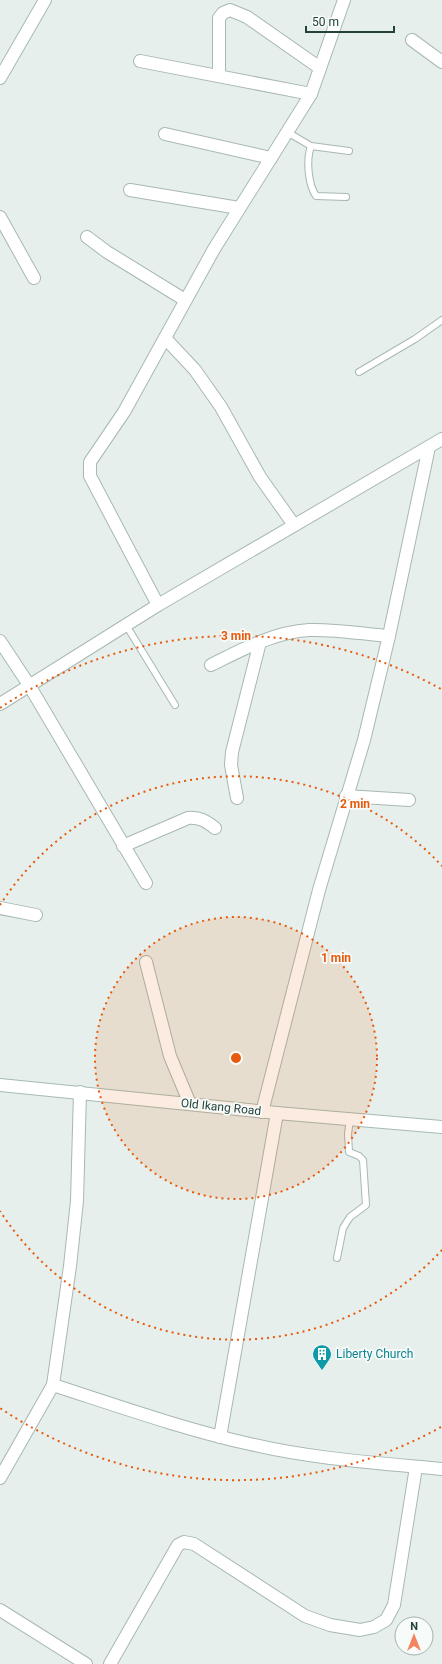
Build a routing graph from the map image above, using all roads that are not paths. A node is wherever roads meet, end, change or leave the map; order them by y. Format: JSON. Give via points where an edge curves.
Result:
{"nodes":[{"id":1,"x":45,"y":0,"type":"edge"},
{"id":2,"x":344,"y":0,"type":"edge"},
{"id":3,"x":412,"y":40,"type":"dead end"},
{"id":4,"x":140,"y":61,"type":"dead end"},
{"id":5,"x":442,"y":62,"type":"edge"},
{"id":6,"x":320,"y":68,"type":"junction"},
{"id":7,"x":219,"y":76,"type":"junction"},
{"id":8,"x":0,"y":78,"type":"edge"},
{"id":9,"x":311,"y":94,"type":"junction"},
{"id":10,"x":287,"y":132,"type":"junction"},
{"id":11,"x":165,"y":134,"type":"dead end"},
{"id":12,"x":311,"y":146,"type":"junction"},
{"id":13,"x":349,"y":151,"type":"dead end"},
{"id":14,"x":271,"y":158,"type":"junction"},
{"id":15,"x":130,"y":190,"type":"dead end"},
{"id":16,"x":346,"y":197,"type":"dead end"},
{"id":17,"x":239,"y":208,"type":"junction"},
{"id":18,"x":0,"y":217,"type":"edge"},
{"id":19,"x":87,"y":237,"type":"dead end"},
{"id":20,"x":34,"y":278,"type":"dead end"},
{"id":21,"x":185,"y":300,"type":"junction"},
{"id":22,"x":442,"y":320,"type":"edge"},
{"id":23,"x":165,"y":338,"type":"junction"},
{"id":24,"x":359,"y":372,"type":"dead end"},
{"id":25,"x":442,"y":438,"type":"edge"},
{"id":26,"x":429,"y":446,"type":"junction"},
{"id":27,"x":294,"y":526,"type":"junction"},
{"id":28,"x":158,"y":605,"type":"junction"},
{"id":29,"x":126,"y":625,"type":"junction"},
{"id":30,"x":389,"y":636,"type":"junction"},
{"id":31,"x":0,"y":641,"type":"edge"},
{"id":32,"x":260,"y":642,"type":"junction"},
{"id":33,"x":210,"y":665,"type":"dead end"},
{"id":34,"x":29,"y":685,"type":"junction"},
{"id":35,"x":0,"y":704,"type":"edge"},
{"id":36,"x":175,"y":705,"type":"dead end"},
{"id":37,"x":346,"y":796,"type":"junction"},
{"id":38,"x":237,"y":798,"type":"dead end"},
{"id":39,"x":409,"y":800,"type":"dead end"},
{"id":40,"x":215,"y":828,"type":"dead end"},
{"id":41,"x":123,"y":846,"type":"junction"},
{"id":42,"x":146,"y":883,"type":"dead end"},
{"id":43,"x":0,"y":908,"type":"edge"},
{"id":44,"x":36,"y":915,"type":"dead end"},
{"id":45,"x":146,"y":962,"type":"dead end"},
{"id":46,"x":0,"y":1085,"type":"edge"},
{"id":47,"x":80,"y":1092,"type":"junction"},
{"id":48,"x":190,"y":1104,"type":"junction"},
{"id":49,"x":262,"y":1112,"type":"junction"},
{"id":50,"x":277,"y":1113,"type":"junction"},
{"id":51,"x":350,"y":1119,"type":"junction"},
{"id":52,"x":442,"y":1128,"type":"edge"},
{"id":53,"x":337,"y":1258,"type":"dead end"},
{"id":54,"x":52,"y":1385,"type":"junction"},
{"id":55,"x":220,"y":1437,"type":"junction"},
{"id":56,"x":416,"y":1467,"type":"junction"},
{"id":57,"x":442,"y":1469,"type":"edge"},
{"id":58,"x":0,"y":1478,"type":"edge"},
{"id":59,"x":0,"y":1610,"type":"edge"},
{"id":60,"x":86,"y":1664,"type":"edge"},
{"id":61,"x":110,"y":1664,"type":"edge"}],
"edges":[{"from":1,"to":8,"type":"street"},
{"from":2,"to":6,"type":"street"},
{"from":3,"to":5,"type":"street"},
{"from":4,"to":7,"type":"street"},
{"from":6,"to":7,"type":"street","via":[[247,17],[230,10],[223,13],[220,18]]},
{"from":6,"to":9,"type":"street"},
{"from":7,"to":9,"type":"street"},
{"from":9,"to":10,"type":"street"},
{"from":10,"to":12,"type":"lane"},
{"from":10,"to":14,"type":"street"},
{"from":11,"to":14,"type":"street"},
{"from":12,"to":13,"type":"lane"},
{"from":12,"to":16,"type":"lane","via":[[308,157],[312,189],[316,196]]},
{"from":14,"to":17,"type":"street"},
{"from":15,"to":17,"type":"street"},
{"from":17,"to":21,"type":"street"},
{"from":18,"to":20,"type":"street"},
{"from":19,"to":21,"type":"street"},
{"from":21,"to":23,"type":"street"},
{"from":22,"to":24,"type":"lane"},
{"from":23,"to":27,"type":"street","via":[[196,370],[221,407],[260,477]]},
{"from":23,"to":28,"type":"street","via":[[124,412],[90,462],[89,470]]},
{"from":25,"to":26,"type":"street"},
{"from":26,"to":27,"type":"street"},
{"from":26,"to":30,"type":"street"},
{"from":27,"to":28,"type":"street"},
{"from":28,"to":29,"type":"street"},
{"from":29,"to":34,"type":"street"},
{"from":29,"to":36,"type":"lane"},
{"from":30,"to":32,"type":"street","via":[[308,630]]},
{"from":30,"to":37,"type":"street","via":[[364,740]]},
{"from":31,"to":34,"type":"street"},
{"from":32,"to":33,"type":"street"},
{"from":32,"to":38,"type":"street","via":[[232,752],[231,765]]},
{"from":34,"to":35,"type":"street"},
{"from":34,"to":41,"type":"street"},
{"from":37,"to":39,"type":"street"},
{"from":37,"to":49,"type":"street"},
{"from":40,"to":41,"type":"street","via":[[207,821],[196,817],[188,818]]},
{"from":41,"to":42,"type":"street"},
{"from":43,"to":44,"type":"street"},
{"from":45,"to":48,"type":"street","via":[[170,1056]]},
{"from":46,"to":47,"type":"street","name":"Old Ikang Road"},
{"from":47,"to":48,"type":"street","name":"Old Ikang Road"},
{"from":47,"to":54,"type":"street","via":[[77,1201]]},
{"from":48,"to":49,"type":"street","name":"Old Ikang Road"},
{"from":49,"to":50,"type":"street","name":"Old Ikang Road"},
{"from":50,"to":51,"type":"street","name":"Old Ikang Road"},
{"from":50,"to":55,"type":"street"},
{"from":51,"to":52,"type":"street","name":"Old Ikang Road"},
{"from":51,"to":53,"type":"lane","via":[[349,1152],[363,1160],[366,1205],[350,1217],[343,1228]]},
{"from":54,"to":55,"type":"street"},
{"from":54,"to":58,"type":"street"},
{"from":55,"to":56,"type":"street","via":[[310,1455]]},
{"from":56,"to":57,"type":"street"},
{"from":56,"to":61,"type":"street","via":[[394,1605],[386,1620],[374,1627],[360,1630],[330,1625],[306,1616],[194,1544],[184,1542],[178,1545]]},
{"from":59,"to":60,"type":"street"}]}
